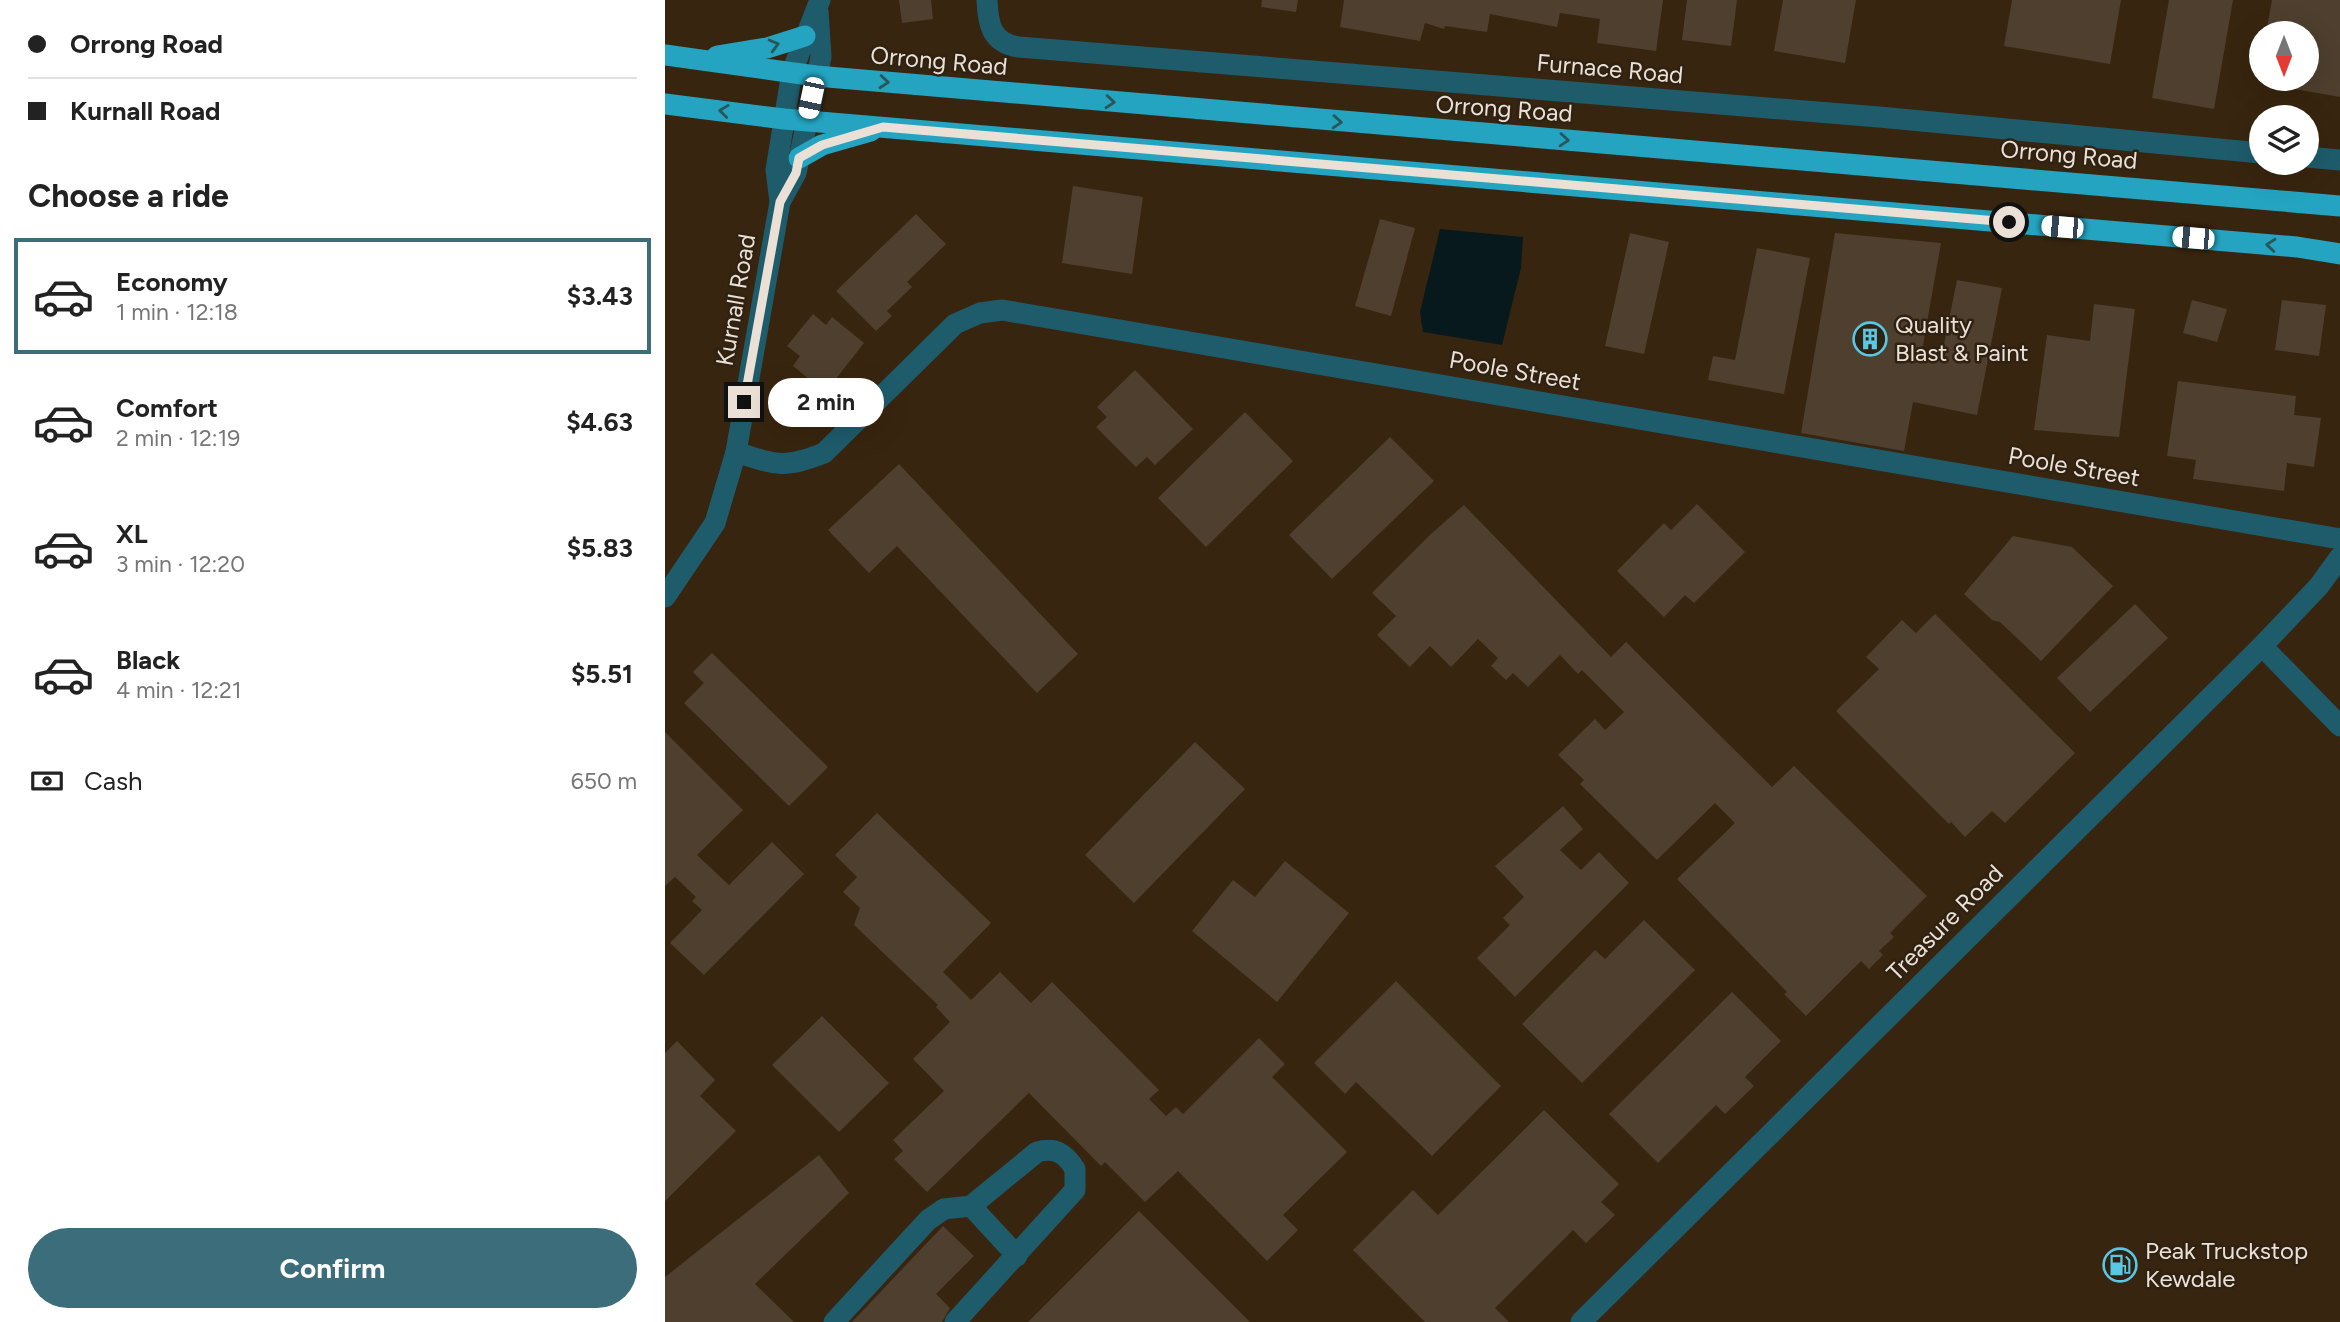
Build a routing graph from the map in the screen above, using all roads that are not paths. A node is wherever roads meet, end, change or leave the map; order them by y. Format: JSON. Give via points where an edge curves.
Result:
{"nodes":[{"id":1,"x":987,"y":0,"type":"edge"},
{"id":2,"x":819,"y":4,"type":"edge"},
{"id":3,"x":805,"y":36,"type":"junction"},
{"id":4,"x":665,"y":55,"type":"edge"},
{"id":5,"x":695,"y":59,"type":"junction"},
{"id":6,"x":792,"y":72,"type":"junction"},
{"id":7,"x":816,"y":76,"type":"junction"},
{"id":8,"x":665,"y":104,"type":"edge"},
{"id":9,"x":784,"y":119,"type":"junction"},
{"id":10,"x":806,"y":121,"type":"junction"},
{"id":11,"x":883,"y":127,"type":"junction"},
{"id":12,"x":2249,"y":152,"type":"edge"},
{"id":13,"x":799,"y":158,"type":"junction"},
{"id":14,"x":2319,"y":158,"type":"edge"},
{"id":15,"x":2340,"y":160,"type":"edge"},
{"id":16,"x":780,"y":202,"type":"junction"},
{"id":17,"x":2340,"y":206,"type":"edge"},
{"id":18,"x":2339,"y":254,"type":"edge"},
{"id":19,"x":736,"y":452,"type":"junction"},
{"id":20,"x":2340,"y":540,"type":"edge"},
{"id":21,"x":2340,"y":556,"type":"edge"},
{"id":22,"x":665,"y":597,"type":"edge"},
{"id":23,"x":2262,"y":646,"type":"junction"},
{"id":24,"x":2340,"y":726,"type":"edge"},
{"id":25,"x":971,"y":1206,"type":"junction"},
{"id":26,"x":1017,"y":1256,"type":"junction"},
{"id":27,"x":834,"y":1322,"type":"edge"},
{"id":28,"x":955,"y":1322,"type":"edge"},
{"id":29,"x":1581,"y":1322,"type":"edge"}],
"edges":[{"from":1,"to":12,"type":"street","name":"Furnace Road","via":[[992,32],[999,41],[1019,47]]},
{"from":2,"to":3,"type":"street","name":"Kurnall Road"},
{"from":2,"to":7,"type":"street","name":"Kurnall Road","via":[[821,57]]},
{"from":5,"to":3,"type":"highway","one_way":true,"via":[[767,48]]},
{"from":3,"to":6,"type":"street","name":"Kurnall Road"},
{"from":4,"to":5,"type":"highway","name":"Orrong Road"},
{"from":5,"to":6,"type":"highway","name":"Orrong Road"},
{"from":6,"to":7,"type":"highway","name":"Orrong Road"},
{"from":6,"to":9,"type":"street","name":"Kurnall Road"},
{"from":7,"to":10,"type":"street","name":"Kurnall Road"},
{"from":7,"to":17,"type":"highway","name":"Orrong Road","one_way":true},
{"from":9,"to":8,"type":"highway","one_way":true},
{"from":9,"to":10,"type":"highway"},
{"from":9,"to":16,"type":"street","name":"Kurnall Road","via":[[776,170]]},
{"from":10,"to":11,"type":"highway"},
{"from":10,"to":13,"type":"street","name":"Kurnall Road"},
{"from":11,"to":13,"type":"highway","via":[[822,145]]},
{"from":18,"to":11,"type":"highway","one_way":true},
{"from":13,"to":16,"type":"street","name":"Kurnall Road"},
{"from":14,"to":15,"type":"street"},
{"from":16,"to":19,"type":"street","name":"Kurnall Road"},
{"from":19,"to":20,"type":"street","name":"Poole Street","via":[[778,465],[824,453],[955,324],[1002,310]]},
{"from":19,"to":22,"type":"street","name":"Kurnall Road","via":[[715,523]]},
{"from":21,"to":23,"type":"street","name":"Treasure Road","via":[[2319,586]]},
{"from":23,"to":24,"type":"street"},
{"from":23,"to":29,"type":"street","name":"Treasure Road"},
{"from":25,"to":26,"type":"street"},
{"from":25,"to":26,"type":"street","via":[[1037,1152],[1059,1151],[1071,1162],[1075,1190]]},
{"from":25,"to":27,"type":"street","via":[[944,1209],[928,1220]]},
{"from":26,"to":28,"type":"street"}]}
